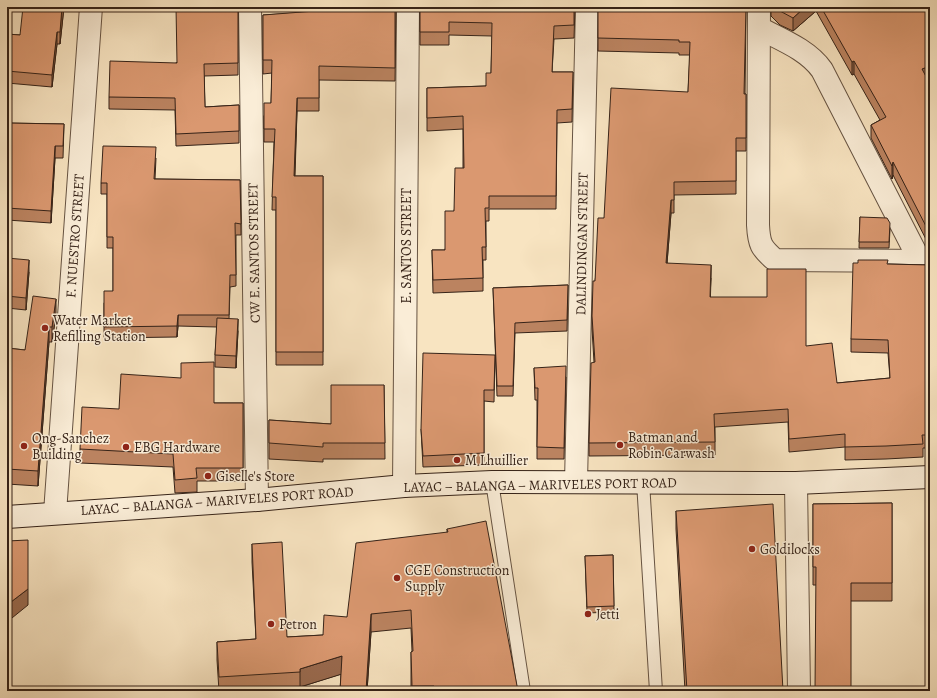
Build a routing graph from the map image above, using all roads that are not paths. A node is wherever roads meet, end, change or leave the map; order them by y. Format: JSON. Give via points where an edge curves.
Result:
{"nodes":[{"id":1,"x":91,"y":7,"type":"edge"},
{"id":2,"x":408,"y":7,"type":"edge"},
{"id":3,"x":587,"y":7,"type":"edge"},
{"id":4,"x":759,"y":7,"type":"edge"},
{"id":5,"x":250,"y":12,"type":"edge"},
{"id":6,"x":274,"y":15,"type":"edge"},
{"id":7,"x":760,"y":28,"type":"junction"},
{"id":8,"x":925,"y":261,"type":"edge"},
{"id":9,"x":930,"y":477,"type":"edge"},
{"id":10,"x":492,"y":482,"type":"junction"},
{"id":11,"x":576,"y":482,"type":"junction"},
{"id":12,"x":642,"y":482,"type":"junction"},
{"id":13,"x":796,"y":483,"type":"junction"},
{"id":14,"x":404,"y":486,"type":"junction"},
{"id":15,"x":257,"y":500,"type":"junction"},
{"id":16,"x":55,"y":513,"type":"junction"},
{"id":17,"x":7,"y":517,"type":"edge"},
{"id":18,"x":524,"y":691,"type":"edge"},
{"id":19,"x":656,"y":691,"type":"edge"},
{"id":20,"x":799,"y":691,"type":"edge"}],
"edges":[{"from":1,"to":16,"type":"street","name":"F. NUESTRO STREET"},
{"from":2,"to":14,"type":"street","name":"E. SANTOS STREET"},
{"from":3,"to":11,"type":"street","name":"DALINDINGAN STREET"},
{"from":4,"to":7,"type":"street"},
{"from":5,"to":6,"type":"street"},
{"from":5,"to":15,"type":"street","name":"CW E. SANTOS STREET"},
{"from":7,"to":8,"type":"street","via":[[815,60]]},
{"from":7,"to":8,"type":"street","via":[[758,240],[764,251],[775,260]]},
{"from":9,"to":13,"type":"street","name":"LAYAC – BALANGA – MARIVELES PORT ROAD"},
{"from":10,"to":11,"type":"street","name":"LAYAC – BALANGA – MARIVELES PORT ROAD"},
{"from":10,"to":14,"type":"street","name":"LAYAC – BALANGA – MARIVELES PORT ROAD"},
{"from":10,"to":18,"type":"lane"},
{"from":11,"to":12,"type":"street","name":"LAYAC – BALANGA – MARIVELES PORT ROAD"},
{"from":12,"to":13,"type":"street","name":"LAYAC – BALANGA – MARIVELES PORT ROAD"},
{"from":12,"to":19,"type":"lane"},
{"from":13,"to":20,"type":"street"},
{"from":14,"to":15,"type":"street","name":"LAYAC – BALANGA – MARIVELES PORT ROAD"},
{"from":15,"to":16,"type":"street","name":"LAYAC – BALANGA – MARIVELES PORT ROAD"},
{"from":16,"to":17,"type":"street","name":"LAYAC – BALANGA – MARIVELES PORT ROAD"}]}
